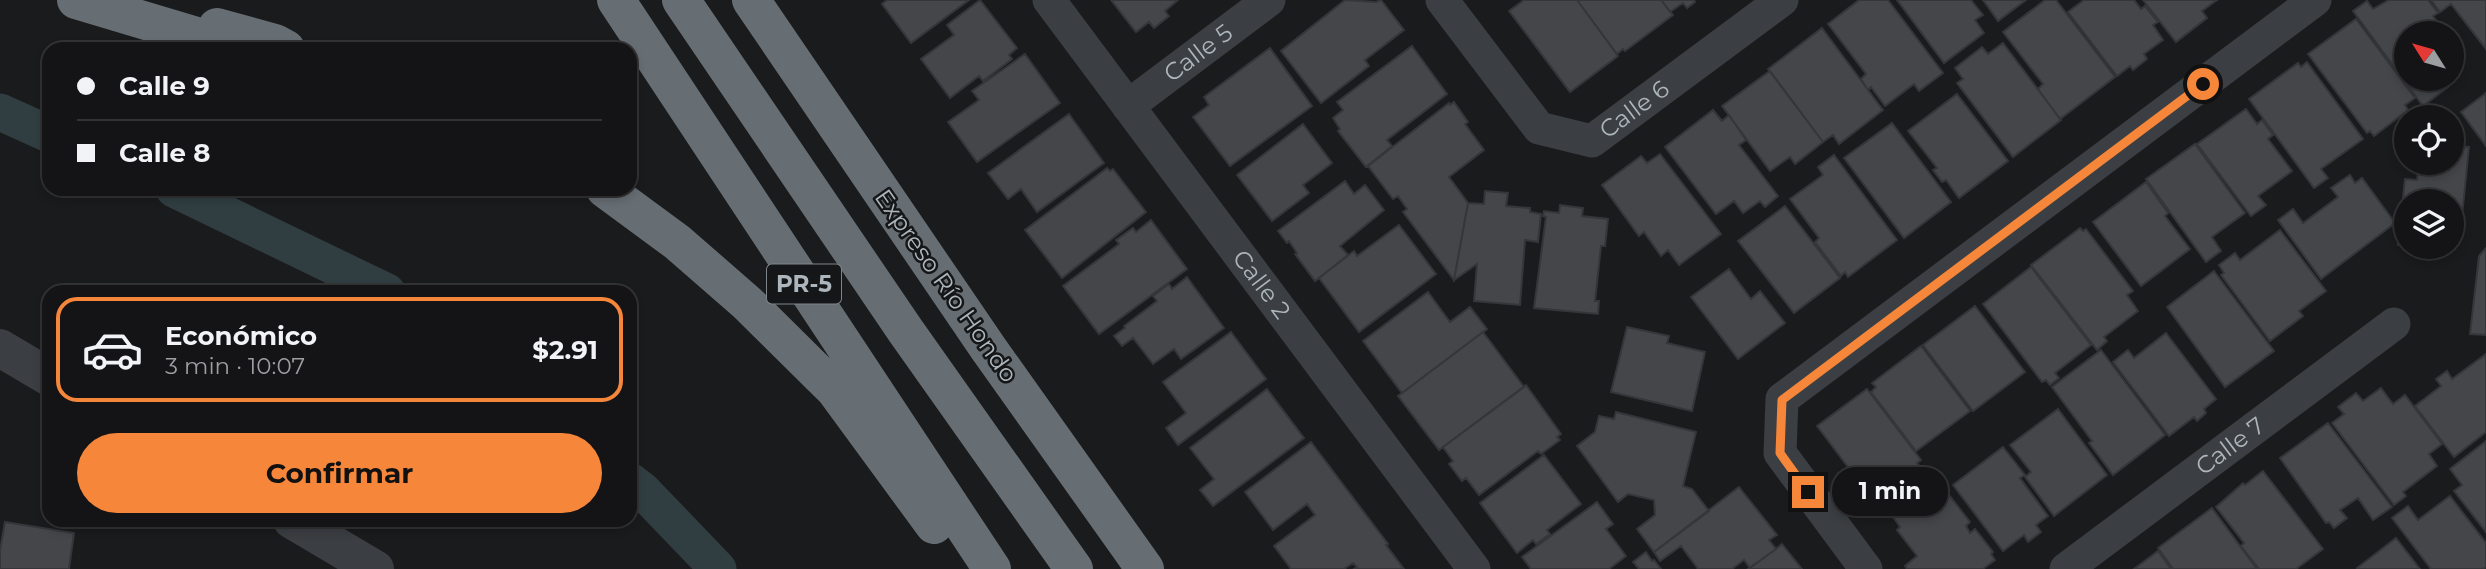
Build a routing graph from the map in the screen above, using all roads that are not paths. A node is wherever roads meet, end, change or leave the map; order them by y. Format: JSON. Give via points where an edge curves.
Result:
{"nodes":[{"id":1,"x":76,"y":0,"type":"edge"},
{"id":2,"x":124,"y":0,"type":"edge"},
{"id":3,"x":616,"y":0,"type":"edge"},
{"id":4,"x":681,"y":0,"type":"edge"},
{"id":5,"x":751,"y":0,"type":"edge"},
{"id":6,"x":1049,"y":0,"type":"edge"},
{"id":7,"x":1269,"y":0,"type":"edge"},
{"id":8,"x":1442,"y":0,"type":"edge"},
{"id":9,"x":1782,"y":0,"type":"edge"},
{"id":10,"x":2315,"y":0,"type":"edge"},
{"id":11,"x":217,"y":42,"type":"edge"},
{"id":12,"x":271,"y":42,"type":"edge"},
{"id":13,"x":1128,"y":106,"type":"junction"},
{"id":14,"x":615,"y":196,"type":"edge"},
{"id":15,"x":2394,"y":324,"type":"dead end"},
{"id":16,"x":0,"y":348,"type":"edge"},
{"id":17,"x":42,"y":373,"type":"edge"},
{"id":18,"x":304,"y":527,"type":"edge"},
{"id":19,"x":375,"y":569,"type":"edge"},
{"id":20,"x":966,"y":569,"type":"edge"},
{"id":21,"x":992,"y":569,"type":"edge"},
{"id":22,"x":1074,"y":569,"type":"edge"},
{"id":23,"x":1145,"y":569,"type":"edge"},
{"id":24,"x":1474,"y":569,"type":"edge"},
{"id":25,"x":1866,"y":569,"type":"edge"},
{"id":26,"x":2066,"y":569,"type":"edge"}],
"edges":[{"from":1,"to":11,"type":"highway"},
{"from":2,"to":12,"type":"highway"},
{"from":3,"to":21,"type":"highway","number":"PR-5"},
{"from":4,"to":22,"type":"highway"},
{"from":5,"to":23,"type":"highway","name":"Expreso Río Hondo"},
{"from":6,"to":13,"type":"street","name":"Calle 2"},
{"from":7,"to":13,"type":"street","name":"Calle 5"},
{"from":8,"to":9,"type":"street","name":"Calle 6","via":[[1539,128],[1592,141]]},
{"from":10,"to":25,"type":"street","via":[[1782,400],[1780,453]]},
{"from":13,"to":24,"type":"street","name":"Calle 2"},
{"from":14,"to":20,"type":"highway","via":[[747,303],[835,390]]},
{"from":15,"to":26,"type":"street","name":"Calle 7"},
{"from":16,"to":17,"type":"street"},
{"from":18,"to":19,"type":"street"}]}
